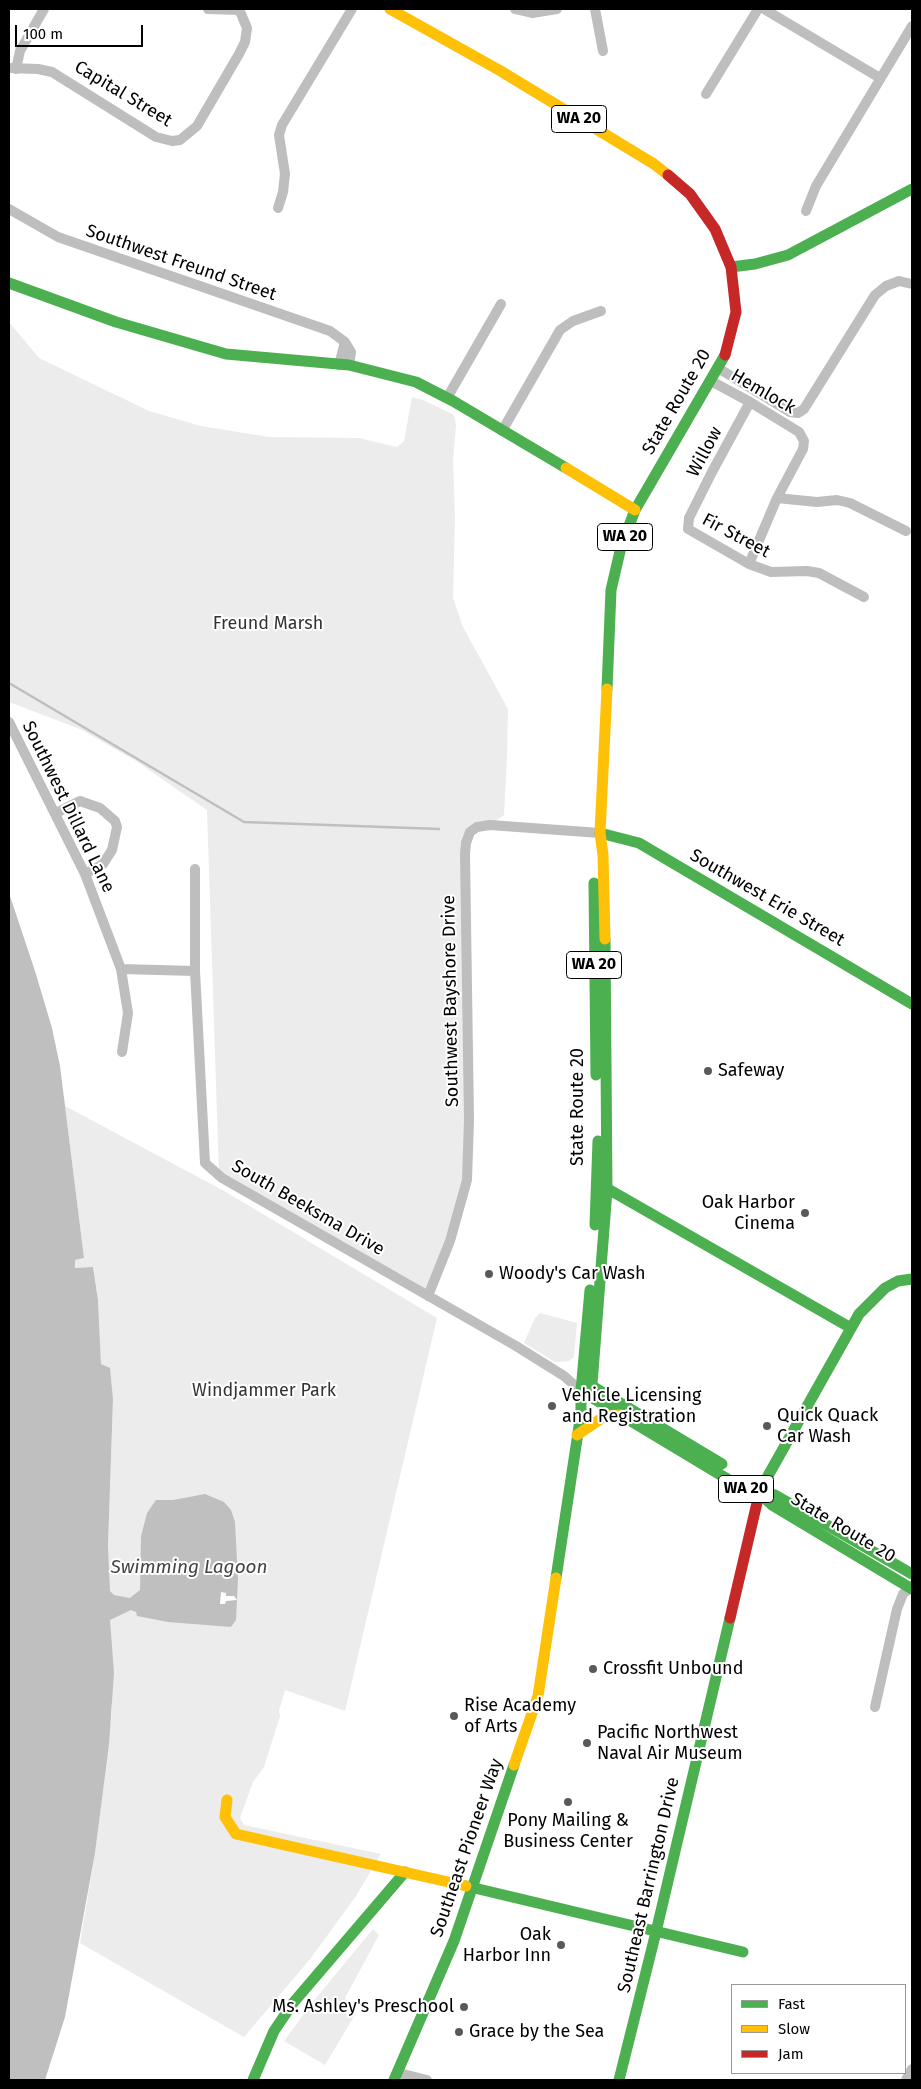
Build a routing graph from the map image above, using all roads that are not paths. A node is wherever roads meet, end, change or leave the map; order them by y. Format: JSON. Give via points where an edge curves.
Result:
{"nodes":[{"id":1,"x":44,"y":9,"type":"edge"},
{"id":2,"x":208,"y":9,"type":"edge"},
{"id":3,"x":239,"y":9,"type":"edge"},
{"id":4,"x":352,"y":9,"type":"edge"},
{"id":5,"x":515,"y":9,"type":"edge"},
{"id":6,"x":557,"y":9,"type":"edge"},
{"id":7,"x":595,"y":9,"type":"edge"},
{"id":8,"x":758,"y":9,"type":"edge"},
{"id":9,"x":764,"y":9,"type":"edge"},
{"id":10,"x":397,"y":11,"type":"edge"},
{"id":11,"x":912,"y":26,"type":"edge"},
{"id":12,"x":603,"y":51,"type":"dead end"},
{"id":13,"x":12,"y":68,"type":"edge"},
{"id":14,"x":880,"y":78,"type":"junction"},
{"id":15,"x":706,"y":94,"type":"dead end"},
{"id":16,"x":912,"y":188,"type":"edge"},
{"id":17,"x":278,"y":208,"type":"dead end"},
{"id":18,"x":9,"y":209,"type":"edge"},
{"id":19,"x":806,"y":211,"type":"dead end"},
{"id":20,"x":731,"y":267,"type":"junction"},
{"id":21,"x":9,"y":283,"type":"edge"},
{"id":22,"x":912,"y":284,"type":"edge"},
{"id":23,"x":501,"y":304,"type":"dead end"},
{"id":24,"x":601,"y":311,"type":"dead end"},
{"id":25,"x":344,"y":365,"type":"junction"},
{"id":26,"x":718,"y":368,"type":"junction"},
{"id":27,"x":710,"y":381,"type":"junction"},
{"id":28,"x":447,"y":398,"type":"junction"},
{"id":29,"x":750,"y":402,"type":"junction"},
{"id":30,"x":502,"y":431,"type":"junction"},
{"id":31,"x":777,"y":498,"type":"junction"},
{"id":32,"x":635,"y":510,"type":"junction"},
{"id":33,"x":689,"y":518,"type":"joint"},
{"id":34,"x":906,"y":531,"type":"dead end"},
{"id":35,"x":749,"y":564,"type":"junction"},
{"id":36,"x":864,"y":597,"type":"dead end"},
{"id":37,"x":9,"y":722,"type":"edge"},
{"id":38,"x":56,"y":813,"type":"junction"},
{"id":39,"x":600,"y":832,"type":"junction"},
{"id":40,"x":196,"y":869,"type":"dead end"},
{"id":41,"x":85,"y":874,"type":"junction"},
{"id":42,"x":121,"y":969,"type":"junction"},
{"id":43,"x":195,"y":971,"type":"junction"},
{"id":44,"x":912,"y":1004,"type":"edge"},
{"id":45,"x":122,"y":1052,"type":"dead end"},
{"id":46,"x":596,"y":1178,"type":"junction"},
{"id":47,"x":607,"y":1190,"type":"junction"},
{"id":48,"x":912,"y":1279,"type":"edge"},
{"id":49,"x":428,"y":1296,"type":"junction"},
{"id":50,"x":851,"y":1328,"type":"junction"},
{"id":51,"x":587,"y":1389,"type":"junction"},
{"id":52,"x":620,"y":1415,"type":"junction"},
{"id":53,"x":577,"y":1435,"type":"junction"},
{"id":54,"x":759,"y":1492,"type":"junction"},
{"id":55,"x":912,"y":1574,"type":"edge"},
{"id":56,"x":911,"y":1588,"type":"edge"},
{"id":57,"x":875,"y":1707,"type":"dead end"},
{"id":58,"x":227,"y":1800,"type":"dead end"},
{"id":59,"x":404,"y":1872,"type":"junction"},
{"id":60,"x":472,"y":1887,"type":"junction"},
{"id":61,"x":656,"y":1932,"type":"junction"},
{"id":62,"x":744,"y":1952,"type":"dead end"},
{"id":63,"x":912,"y":2069,"type":"edge"},
{"id":64,"x":397,"y":2077,"type":"edge"},
{"id":65,"x":253,"y":2080,"type":"edge"},
{"id":66,"x":427,"y":2080,"type":"edge"},
{"id":67,"x":619,"y":2080,"type":"edge"},
{"id":68,"x":906,"y":2080,"type":"edge"}],
"edges":[{"from":1,"to":13,"type":"street"},
{"from":2,"to":3,"type":"street"},
{"from":3,"to":13,"type":"street","name":"Capital Street","via":[[247,28],[245,42],[197,126],[180,140],[156,137],[52,72]]},
{"from":4,"to":17,"type":"street","via":[[278,135],[285,174]]},
{"from":5,"to":6,"type":"street","via":[[532,13]]},
{"from":7,"to":12,"type":"street"},
{"from":8,"to":15,"type":"street"},
{"from":9,"to":14,"type":"street"},
{"from":10,"to":20,"type":"main road","name":"State Route 20","number":"WA 20","via":[[671,177],[690,194],[715,229]]},
{"from":11,"to":14,"type":"street"},
{"from":14,"to":19,"type":"street","via":[[816,186]]},
{"from":16,"to":20,"type":"main road","via":[[788,254]]},
{"from":18,"to":25,"type":"street","name":"Southwest Freund Street","via":[[58,237],[330,331],[345,342]]},
{"from":20,"to":26,"type":"main road","name":"State Route 20","number":"WA 20","via":[[736,312],[725,355]]},
{"from":21,"to":25,"type":"main road","via":[[116,322],[226,354]]},
{"from":22,"to":26,"type":"street","via":[[898,281],[875,296],[804,409],[798,413],[790,412]]},
{"from":23,"to":28,"type":"street"},
{"from":24,"to":30,"type":"street","via":[[573,321],[560,330]]},
{"from":25,"to":28,"type":"main road","via":[[416,382]]},
{"from":26,"to":27,"type":"main road","name":"State Route 20","number":"WA 20"},
{"from":27,"to":29,"type":"street","name":"Hemlock"},
{"from":27,"to":32,"type":"main road","name":"State Route 20","number":"WA 20"},
{"from":28,"to":30,"type":"main road"},
{"from":29,"to":31,"type":"street","name":"Hemlock","via":[[799,432],[804,441],[803,449]]},
{"from":29,"to":33,"type":"street","name":"Willow"},
{"from":30,"to":32,"type":"main road"},
{"from":31,"to":34,"type":"street","via":[[850,503]]},
{"from":31,"to":35,"type":"street"},
{"from":32,"to":39,"type":"main road","name":"State Route 20","number":"WA 20","via":[[621,547],[611,590]]},
{"from":33,"to":35,"type":"street","name":"Fir Street","via":[[688,529],[691,532]]},
{"from":35,"to":36,"type":"street","name":"Fir Street","via":[[771,572],[819,573]]},
{"from":37,"to":38,"type":"street","name":"Southwest Dillard Lane"},
{"from":38,"to":41,"type":"street","name":"Southwest Dillard Lane"},
{"from":38,"to":41,"type":"street","via":[[80,801],[100,808],[115,821],[117,827],[112,850],[103,864]]},
{"from":39,"to":44,"type":"main road","name":"Southwest Erie Street","via":[[639,843]]},
{"from":39,"to":46,"type":"main road","name":"State Route 20","number":"WA 20","via":[[594,873]]},
{"from":39,"to":47,"type":"main road","name":"State Route 20","number":"WA 20","via":[[606,988]]},
{"from":39,"to":49,"type":"street","name":"Southwest Bayshore Drive","via":[[490,825],[470,832],[465,854],[467,1180],[450,1241]]},
{"from":40,"to":43,"type":"street","name":"South Beeksma Drive"},
{"from":41,"to":42,"type":"street","name":"Southwest Dillard Lane"},
{"from":42,"to":43,"type":"street"},
{"from":42,"to":45,"type":"street","name":"Southwest Dillard Lane","via":[[128,1013]]},
{"from":43,"to":49,"type":"street","name":"South Beeksma Drive","via":[[205,1163],[222,1178]]},
{"from":46,"to":47,"type":"main road"},
{"from":46,"to":51,"type":"main road","name":"State Route 20","number":"WA 20"},
{"from":47,"to":50,"type":"main road"},
{"from":47,"to":51,"type":"main road","number":"WA 20"},
{"from":48,"to":50,"type":"main road","name":"Southeast Barrington Drive","via":[[898,1281],[876,1296]]},
{"from":49,"to":51,"type":"street","name":"South Beeksma Drive"},
{"from":50,"to":54,"type":"main road","name":"Southeast Barrington Drive"},
{"from":51,"to":52,"type":"main road","name":"State Route 20","number":"WA 20"},
{"from":51,"to":53,"type":"main road","name":"Southeast Pioneer Way"},
{"from":51,"to":54,"type":"main road","name":"State Route 20","number":"WA 20","via":[[750,1481]]},
{"from":52,"to":53,"type":"main road","via":[[605,1416]]},
{"from":52,"to":54,"type":"main road","name":"State Route 20","number":"WA 20","via":[[734,1483]]},
{"from":53,"to":60,"type":"main road","name":"Southeast Pioneer Way","via":[[542,1681]]},
{"from":54,"to":55,"type":"main road","name":"State Route 20","number":"WA 20","via":[[775,1495]]},
{"from":54,"to":56,"type":"main road","name":"State Route 20","number":"WA 20","via":[[772,1505]]},
{"from":54,"to":61,"type":"main road","name":"Southeast Barrington Drive"},
{"from":56,"to":57,"type":"street","via":[[903,1594],[897,1609]]},
{"from":58,"to":59,"type":"main road","via":[[225,1817],[236,1834]]},
{"from":59,"to":60,"type":"main road"},
{"from":59,"to":65,"type":"main road","via":[[293,2003],[274,2031]]},
{"from":60,"to":61,"type":"main road"},
{"from":60,"to":64,"type":"main road","name":"Southeast Pioneer Way","via":[[454,1941]]},
{"from":61,"to":62,"type":"main road"},
{"from":61,"to":67,"type":"main road","name":"Southeast Barrington Drive"},
{"from":63,"to":68,"type":"street"},
{"from":64,"to":66,"type":"street"}]}
